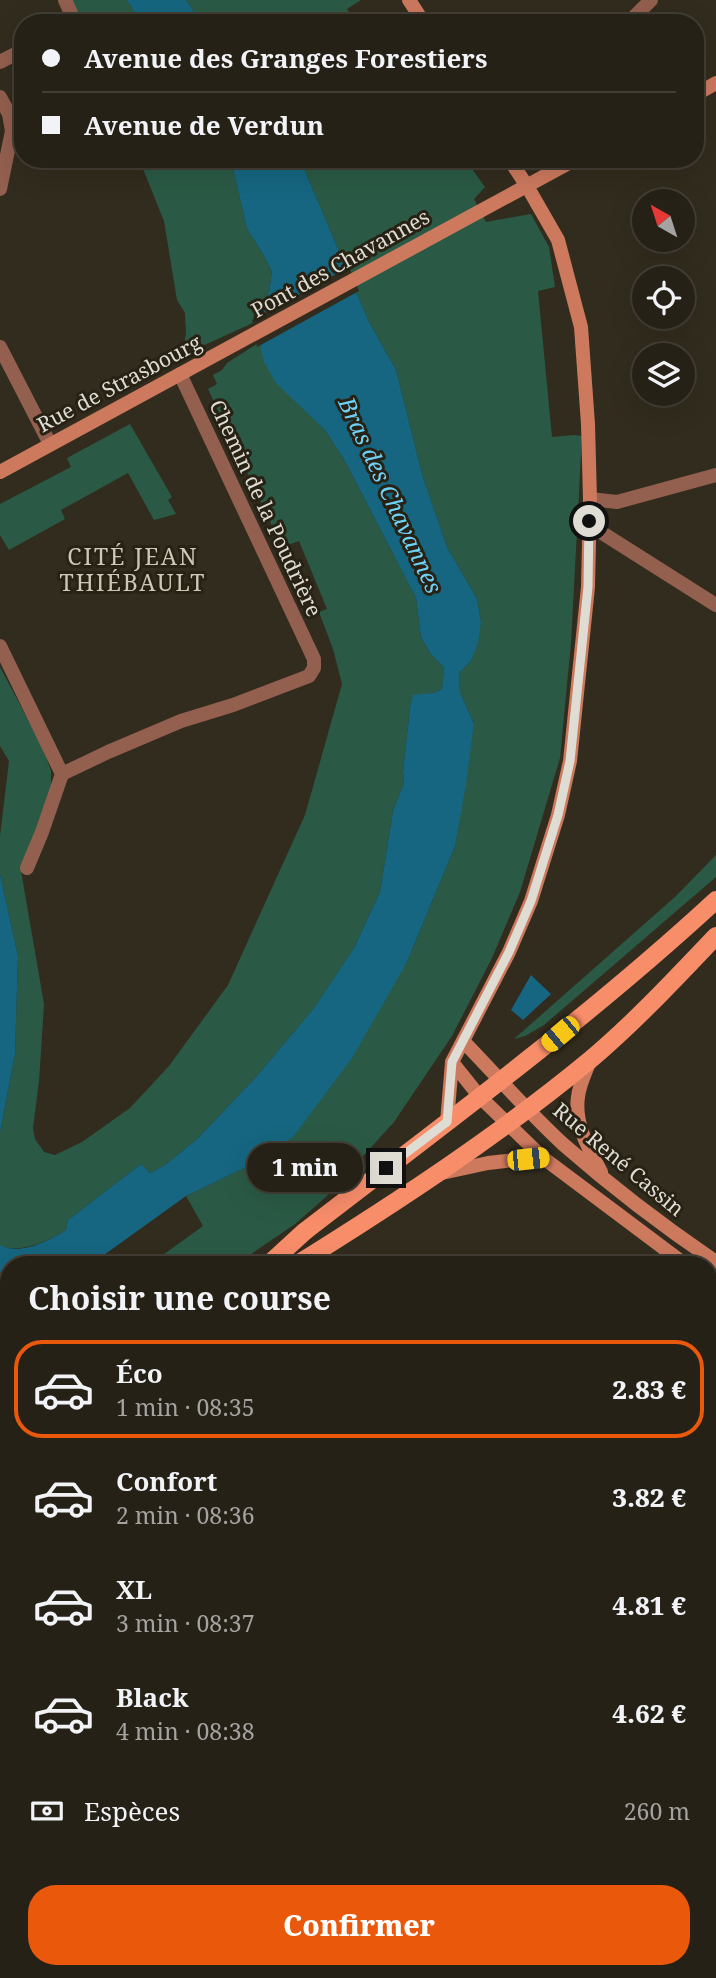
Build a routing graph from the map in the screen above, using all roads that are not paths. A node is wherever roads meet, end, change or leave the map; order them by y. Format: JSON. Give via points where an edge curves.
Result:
{"nodes":[{"id":1,"x":651,"y":0,"type":"edge"},
{"id":2,"x":637,"y":14,"type":"edge"},
{"id":3,"x":0,"y":97,"type":"edge"},
{"id":4,"x":515,"y":168,"type":"edge"},
{"id":5,"x":560,"y":168,"type":"edge"},
{"id":6,"x":527,"y":186,"type":"junction"},
{"id":7,"x":0,"y":189,"type":"edge"},
{"id":8,"x":0,"y":347,"type":"edge"},
{"id":9,"x":221,"y":352,"type":"joint"},
{"id":10,"x":180,"y":374,"type":"junction"},
{"id":11,"x":50,"y":444,"type":"junction"},
{"id":12,"x":0,"y":472,"type":"edge"},
{"id":13,"x":716,"y":475,"type":"edge"},
{"id":14,"x":590,"y":499,"type":"junction"},
{"id":15,"x":589,"y":524,"type":"junction"},
{"id":16,"x":716,"y":605,"type":"edge"},
{"id":17,"x":0,"y":646,"type":"edge"},
{"id":18,"x":62,"y":774,"type":"junction"},
{"id":19,"x":27,"y":868,"type":"dead end"},
{"id":20,"x":716,"y":900,"type":"edge"},
{"id":21,"x":716,"y":936,"type":"edge"},
{"id":22,"x":463,"y":1041,"type":"junction"},
{"id":23,"x":590,"y":1060,"type":"junction"},
{"id":24,"x":452,"y":1062,"type":"junction"},
{"id":25,"x":501,"y":1080,"type":"junction"},
{"id":26,"x":480,"y":1097,"type":"junction"},
{"id":27,"x":528,"y":1108,"type":"junction"},
{"id":28,"x":447,"y":1122,"type":"junction"},
{"id":29,"x":506,"y":1124,"type":"junction"},
{"id":30,"x":542,"y":1157,"type":"junction"},
{"id":31,"x":438,"y":1174,"type":"junction"},
{"id":32,"x":605,"y":1179,"type":"junction"},
{"id":33,"x":278,"y":1256,"type":"edge"},
{"id":34,"x":310,"y":1256,"type":"edge"},
{"id":35,"x":674,"y":1256,"type":"edge"},
{"id":36,"x":708,"y":1256,"type":"edge"}],
"edges":[{"from":1,"to":2,"type":"street"},
{"from":3,"to":7,"type":"street","via":[[12,131]]},
{"from":4,"to":6,"type":"main road"},
{"from":5,"to":6,"type":"main road","name":"Pont des Chavannes"},
{"from":6,"to":9,"type":"main road","name":"Pont des Chavannes"},
{"from":6,"to":14,"type":"main road","via":[[558,240],[581,327]]},
{"from":8,"to":11,"type":"street"},
{"from":9,"to":10,"type":"main road","name":"Rue de Strasbourg"},
{"from":10,"to":11,"type":"main road","name":"Rue de Strasbourg"},
{"from":10,"to":18,"type":"street","name":"Chemin de la Poudrière","via":[[314,659],[314,668],[309,676],[181,721]]},
{"from":11,"to":12,"type":"main road","name":"Rue de Strasbourg"},
{"from":13,"to":14,"type":"street","via":[[617,502]]},
{"from":14,"to":15,"type":"main road"},
{"from":15,"to":16,"type":"street"},
{"from":15,"to":22,"type":"main road","via":[[588,587],[570,761],[558,815],[531,901]]},
{"from":17,"to":18,"type":"street"},
{"from":18,"to":19,"type":"street"},
{"from":20,"to":25,"type":"main road"},
{"from":21,"to":23,"type":"main road"},
{"from":22,"to":24,"type":"main road"},
{"from":22,"to":25,"type":"main road","name":"Rue René Cassin"},
{"from":23,"to":27,"type":"main road"},
{"from":23,"to":32,"type":"main road","via":[[577,1109],[584,1139]]},
{"from":24,"to":26,"type":"main road","name":"Rue René Cassin"},
{"from":24,"to":28,"type":"main road"},
{"from":25,"to":26,"type":"main road"},
{"from":25,"to":27,"type":"main road","name":"Rue René Cassin"},
{"from":26,"to":28,"type":"main road"},
{"from":26,"to":29,"type":"main road","name":"Rue René Cassin"},
{"from":27,"to":29,"type":"main road"},
{"from":27,"to":32,"type":"main road","name":"Rue René Cassin"},
{"from":28,"to":33,"type":"main road"},
{"from":29,"to":30,"type":"main road","name":"Rue René Cassin"},
{"from":29,"to":31,"type":"main road"},
{"from":30,"to":31,"type":"main road"},
{"from":30,"to":35,"type":"main road","name":"Rue René Cassin"},
{"from":31,"to":34,"type":"main road"},
{"from":32,"to":36,"type":"main road","name":"Rue René Cassin"}]}
